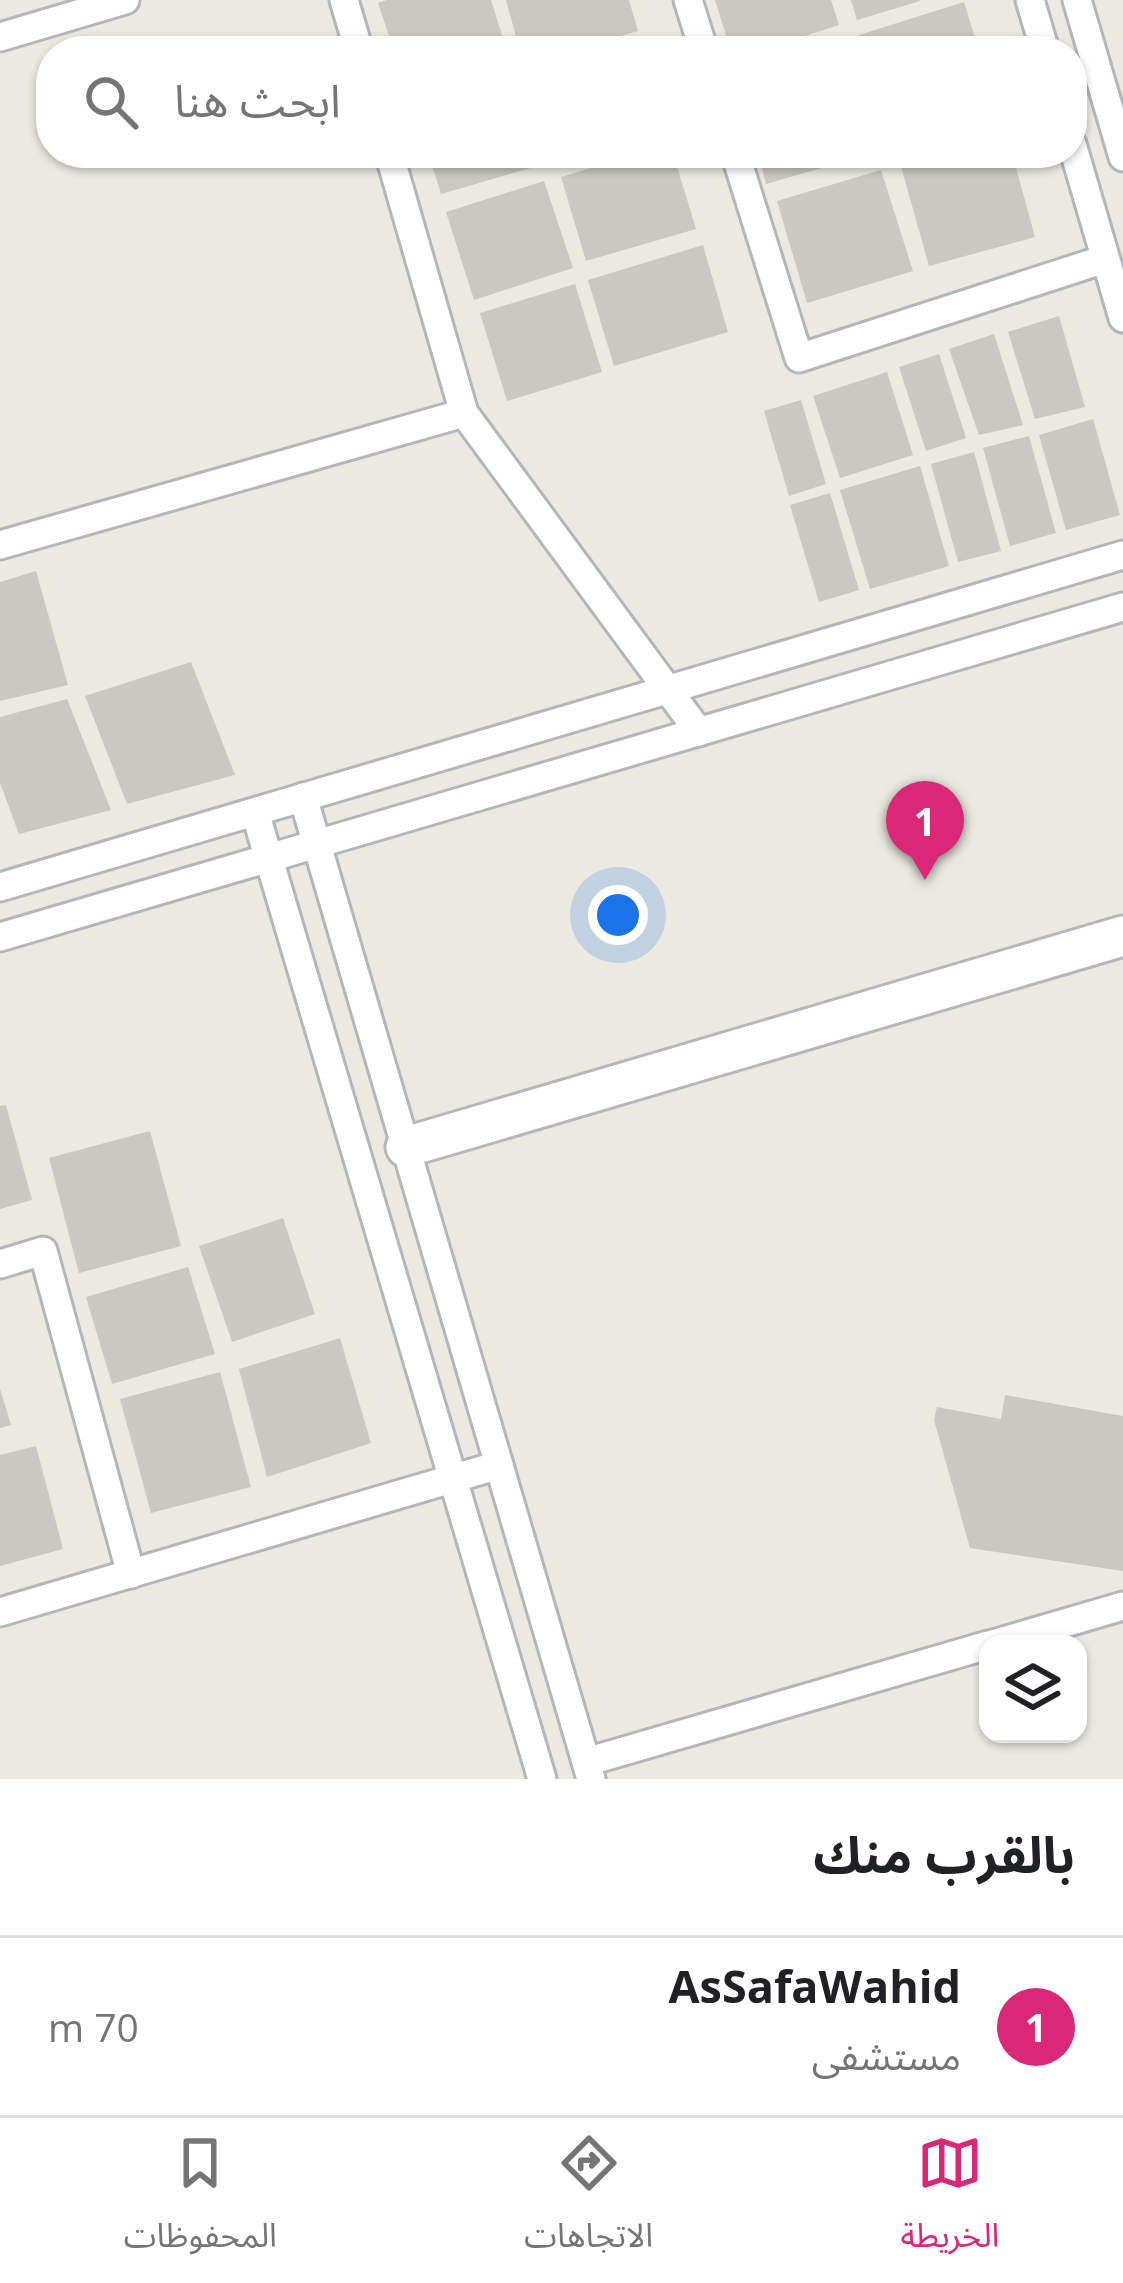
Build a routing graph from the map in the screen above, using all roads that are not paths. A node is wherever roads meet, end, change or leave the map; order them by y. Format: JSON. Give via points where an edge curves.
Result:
{"nodes":[{"id":1,"x":125,"y":0,"type":"edge"},
{"id":2,"x":344,"y":0,"type":"edge"},
{"id":3,"x":688,"y":0,"type":"edge"},
{"id":4,"x":1030,"y":0,"type":"edge"},
{"id":5,"x":1077,"y":0,"type":"edge"},
{"id":6,"x":355,"y":36,"type":"edge"},
{"id":7,"x":699,"y":36,"type":"edge"},
{"id":8,"x":1041,"y":36,"type":"edge"},
{"id":9,"x":0,"y":37,"type":"edge"},
{"id":10,"x":1123,"y":158,"type":"edge"},
{"id":11,"x":393,"y":168,"type":"edge"},
{"id":12,"x":740,"y":168,"type":"edge"},
{"id":13,"x":1079,"y":168,"type":"edge"},
{"id":14,"x":1106,"y":259,"type":"junction"},
{"id":15,"x":1123,"y":318,"type":"edge"},
{"id":16,"x":464,"y":413,"type":"junction"},
{"id":17,"x":0,"y":545,"type":"edge"},
{"id":18,"x":1123,"y":555,"type":"edge"},
{"id":19,"x":1123,"y":607,"type":"edge"},
{"id":20,"x":668,"y":690,"type":"junction"},
{"id":21,"x":699,"y":732,"type":"junction"},
{"id":22,"x":304,"y":797,"type":"junction"},
{"id":23,"x":256,"y":812,"type":"junction"},
{"id":24,"x":317,"y":844,"type":"junction"},
{"id":25,"x":269,"y":858,"type":"junction"},
{"id":26,"x":0,"y":887,"type":"edge"},
{"id":27,"x":1123,"y":936,"type":"edge"},
{"id":28,"x":0,"y":937,"type":"edge"},
{"id":29,"x":406,"y":1147,"type":"junction"},
{"id":30,"x":0,"y":1264,"type":"edge"},
{"id":31,"x":499,"y":1465,"type":"junction"},
{"id":32,"x":452,"y":1478,"type":"junction"},
{"id":33,"x":130,"y":1574,"type":"junction"},
{"id":34,"x":1123,"y":1606,"type":"edge"},
{"id":35,"x":0,"y":1612,"type":"edge"},
{"id":36,"x":1024,"y":1635,"type":"edge"},
{"id":37,"x":979,"y":1648,"type":"edge"},
{"id":38,"x":588,"y":1771,"type":"edge"},
{"id":39,"x":542,"y":1779,"type":"edge"}],
"edges":[{"from":1,"to":9,"type":"street"},
{"from":2,"to":6,"type":"street"},
{"from":3,"to":7,"type":"street"},
{"from":4,"to":8,"type":"street"},
{"from":5,"to":10,"type":"street"},
{"from":11,"to":16,"type":"street"},
{"from":12,"to":14,"type":"street","via":[[799,358]]},
{"from":13,"to":14,"type":"street"},
{"from":14,"to":15,"type":"street"},
{"from":16,"to":17,"type":"street"},
{"from":16,"to":20,"type":"street"},
{"from":18,"to":20,"type":"street"},
{"from":19,"to":21,"type":"street"},
{"from":20,"to":21,"type":"street"},
{"from":20,"to":22,"type":"street"},
{"from":21,"to":24,"type":"street"},
{"from":22,"to":23,"type":"street"},
{"from":22,"to":24,"type":"street"},
{"from":23,"to":25,"type":"street"},
{"from":23,"to":26,"type":"street"},
{"from":24,"to":25,"type":"street"},
{"from":24,"to":29,"type":"street"},
{"from":25,"to":28,"type":"street"},
{"from":25,"to":32,"type":"street"},
{"from":27,"to":29,"type":"main road"},
{"from":29,"to":31,"type":"street"},
{"from":30,"to":33,"type":"street","via":[[43,1251]]},
{"from":31,"to":32,"type":"street"},
{"from":31,"to":38,"type":"street"},
{"from":32,"to":33,"type":"street"},
{"from":32,"to":39,"type":"street"},
{"from":33,"to":35,"type":"street"},
{"from":34,"to":36,"type":"street"},
{"from":37,"to":38,"type":"street"}]}
